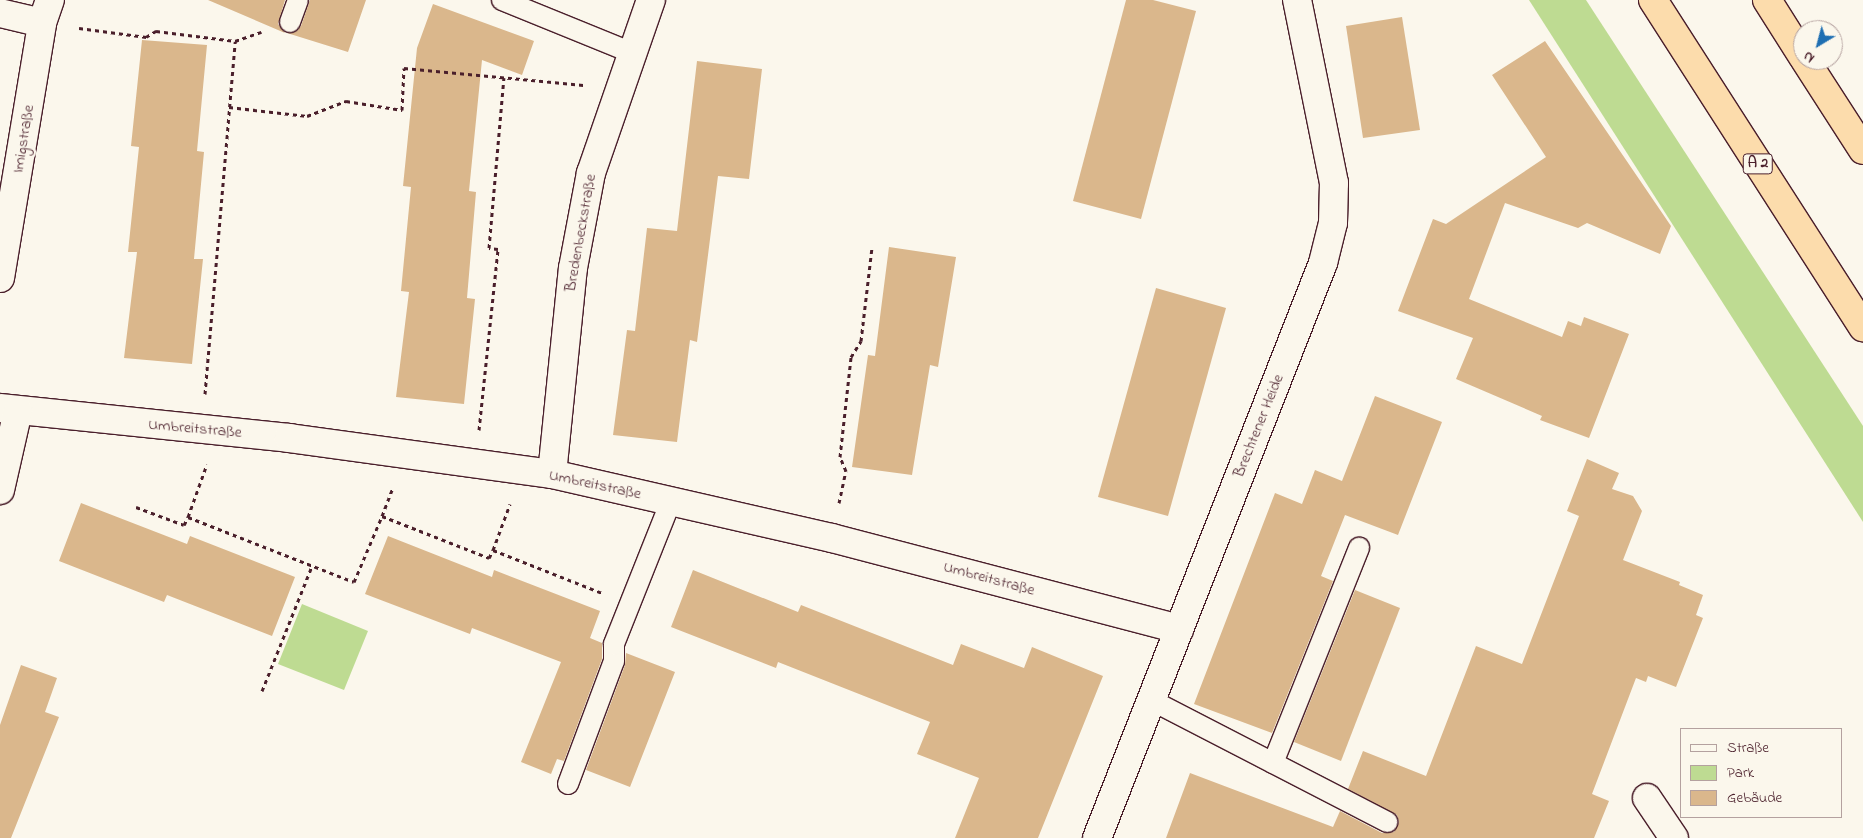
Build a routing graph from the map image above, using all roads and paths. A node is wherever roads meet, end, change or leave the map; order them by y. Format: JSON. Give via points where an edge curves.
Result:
{"nodes":[{"id":1,"x":298,"y":0,"type":"edge"},
{"id":2,"x":502,"y":0,"type":"edge"},
{"id":3,"x":651,"y":0,"type":"edge"},
{"id":4,"x":1297,"y":0,"type":"edge"},
{"id":5,"x":1653,"y":0,"type":"edge"},
{"id":6,"x":1767,"y":0,"type":"edge"},
{"id":7,"x":46,"y":12,"type":"edge"},
{"id":8,"x":0,"y":13,"type":"edge"},
{"id":9,"x":290,"y":22,"type":"joint"},
{"id":10,"x":236,"y":41,"type":"junction"},
{"id":11,"x":1793,"y":41,"type":"edge"},
{"id":12,"x":630,"y":52,"type":"junction"},
{"id":13,"x":1811,"y":70,"type":"edge"},
{"id":14,"x":504,"y":78,"type":"junction"},
{"id":15,"x":619,"y":89,"type":"junction"},
{"id":16,"x":229,"y":107,"type":"junction"},
{"id":17,"x":1863,"y":150,"type":"edge"},
{"id":18,"x":872,"y":248,"type":"dead end"},
{"id":19,"x":0,"y":278,"type":"edge"},
{"id":20,"x":1863,"y":327,"type":"edge"},
{"id":21,"x":9,"y":409,"type":"edge"},
{"id":22,"x":210,"y":430,"type":"junction"},
{"id":23,"x":475,"y":463,"type":"junction"},
{"id":24,"x":523,"y":470,"type":"junction"},
{"id":25,"x":552,"y":474,"type":"junction"},
{"id":26,"x":0,"y":490,"type":"edge"},
{"id":27,"x":670,"y":501,"type":"junction"},
{"id":28,"x":136,"y":507,"type":"dead end"},
{"id":29,"x":188,"y":517,"type":"junction"},
{"id":30,"x":832,"y":538,"type":"junction"},
{"id":31,"x":1358,"y":548,"type":"dead end"},
{"id":32,"x":493,"y":550,"type":"junction"},
{"id":33,"x":312,"y":566,"type":"junction"},
{"id":34,"x":630,"y":604,"type":"junction"},
{"id":35,"x":1179,"y":629,"type":"junction"},
{"id":36,"x":262,"y":691,"type":"dead end"},
{"id":37,"x":1150,"y":700,"type":"junction"},
{"id":38,"x":1273,"y":763,"type":"junction"},
{"id":39,"x":568,"y":784,"type":"dead end"},
{"id":40,"x":1647,"y":798,"type":"dead end"},
{"id":41,"x":1387,"y":822,"type":"dead end"},
{"id":42,"x":1097,"y":838,"type":"edge"},
{"id":43,"x":1674,"y":838,"type":"edge"}],
"edges":[{"from":1,"to":9,"type":"lane"},
{"from":2,"to":12,"type":"lane"},
{"from":3,"to":12,"type":"street","name":"Bredenbeckstraße"},
{"from":4,"to":35,"type":"street","name":"Brechtener Heide","via":[[1334,183],[1333,223],[1323,263]]},
{"from":5,"to":20,"type":"highway","number":"A 2"},
{"from":6,"to":11,"type":"highway"},
{"from":7,"to":8,"type":"street"},
{"from":7,"to":10,"type":"path","via":[[146,37],[156,32]]},
{"from":7,"to":19,"type":"street","name":"Imigstraße"},
{"from":9,"to":10,"type":"path"},
{"from":10,"to":16,"type":"path"},
{"from":12,"to":15,"type":"street","name":"Bredenbeckstraße"},
{"from":13,"to":17,"type":"highway"},
{"from":14,"to":15,"type":"path"},
{"from":14,"to":16,"type":"path","via":[[404,68],[402,110],[346,101],[307,116]]},
{"from":14,"to":23,"type":"path","via":[[489,248],[498,249]]},
{"from":15,"to":25,"type":"street","name":"Bredenbeckstraße","via":[[591,173],[573,268]]},
{"from":16,"to":22,"type":"path"},
{"from":18,"to":30,"type":"path","via":[[861,340],[851,357],[840,458],[846,471]]},
{"from":21,"to":22,"type":"street","name":"Umbreitstraße"},
{"from":21,"to":26,"type":"street"},
{"from":22,"to":23,"type":"street","name":"Umbreitstraße"},
{"from":22,"to":29,"type":"path"},
{"from":23,"to":24,"type":"street","name":"Umbreitstraße"},
{"from":24,"to":25,"type":"street","name":"Umbreitstraße"},
{"from":24,"to":32,"type":"path"},
{"from":25,"to":27,"type":"street","name":"Umbreitstraße"},
{"from":27,"to":30,"type":"street","name":"Umbreitstraße"},
{"from":27,"to":34,"type":"lane"},
{"from":28,"to":29,"type":"path","via":[[184,525]]},
{"from":29,"to":33,"type":"path"},
{"from":30,"to":35,"type":"street","name":"Umbreitstraße"},
{"from":31,"to":38,"type":"lane"},
{"from":32,"to":33,"type":"path","via":[[489,558],[382,516],[354,582]]},
{"from":32,"to":34,"type":"path"},
{"from":33,"to":36,"type":"path"},
{"from":34,"to":39,"type":"lane","via":[[614,644],[614,660]]},
{"from":35,"to":37,"type":"street","name":"Brechtener Heide"},
{"from":37,"to":38,"type":"lane"},
{"from":37,"to":42,"type":"street","name":"Brechtener Heide"},
{"from":38,"to":41,"type":"lane"},
{"from":40,"to":43,"type":"street"}]}
